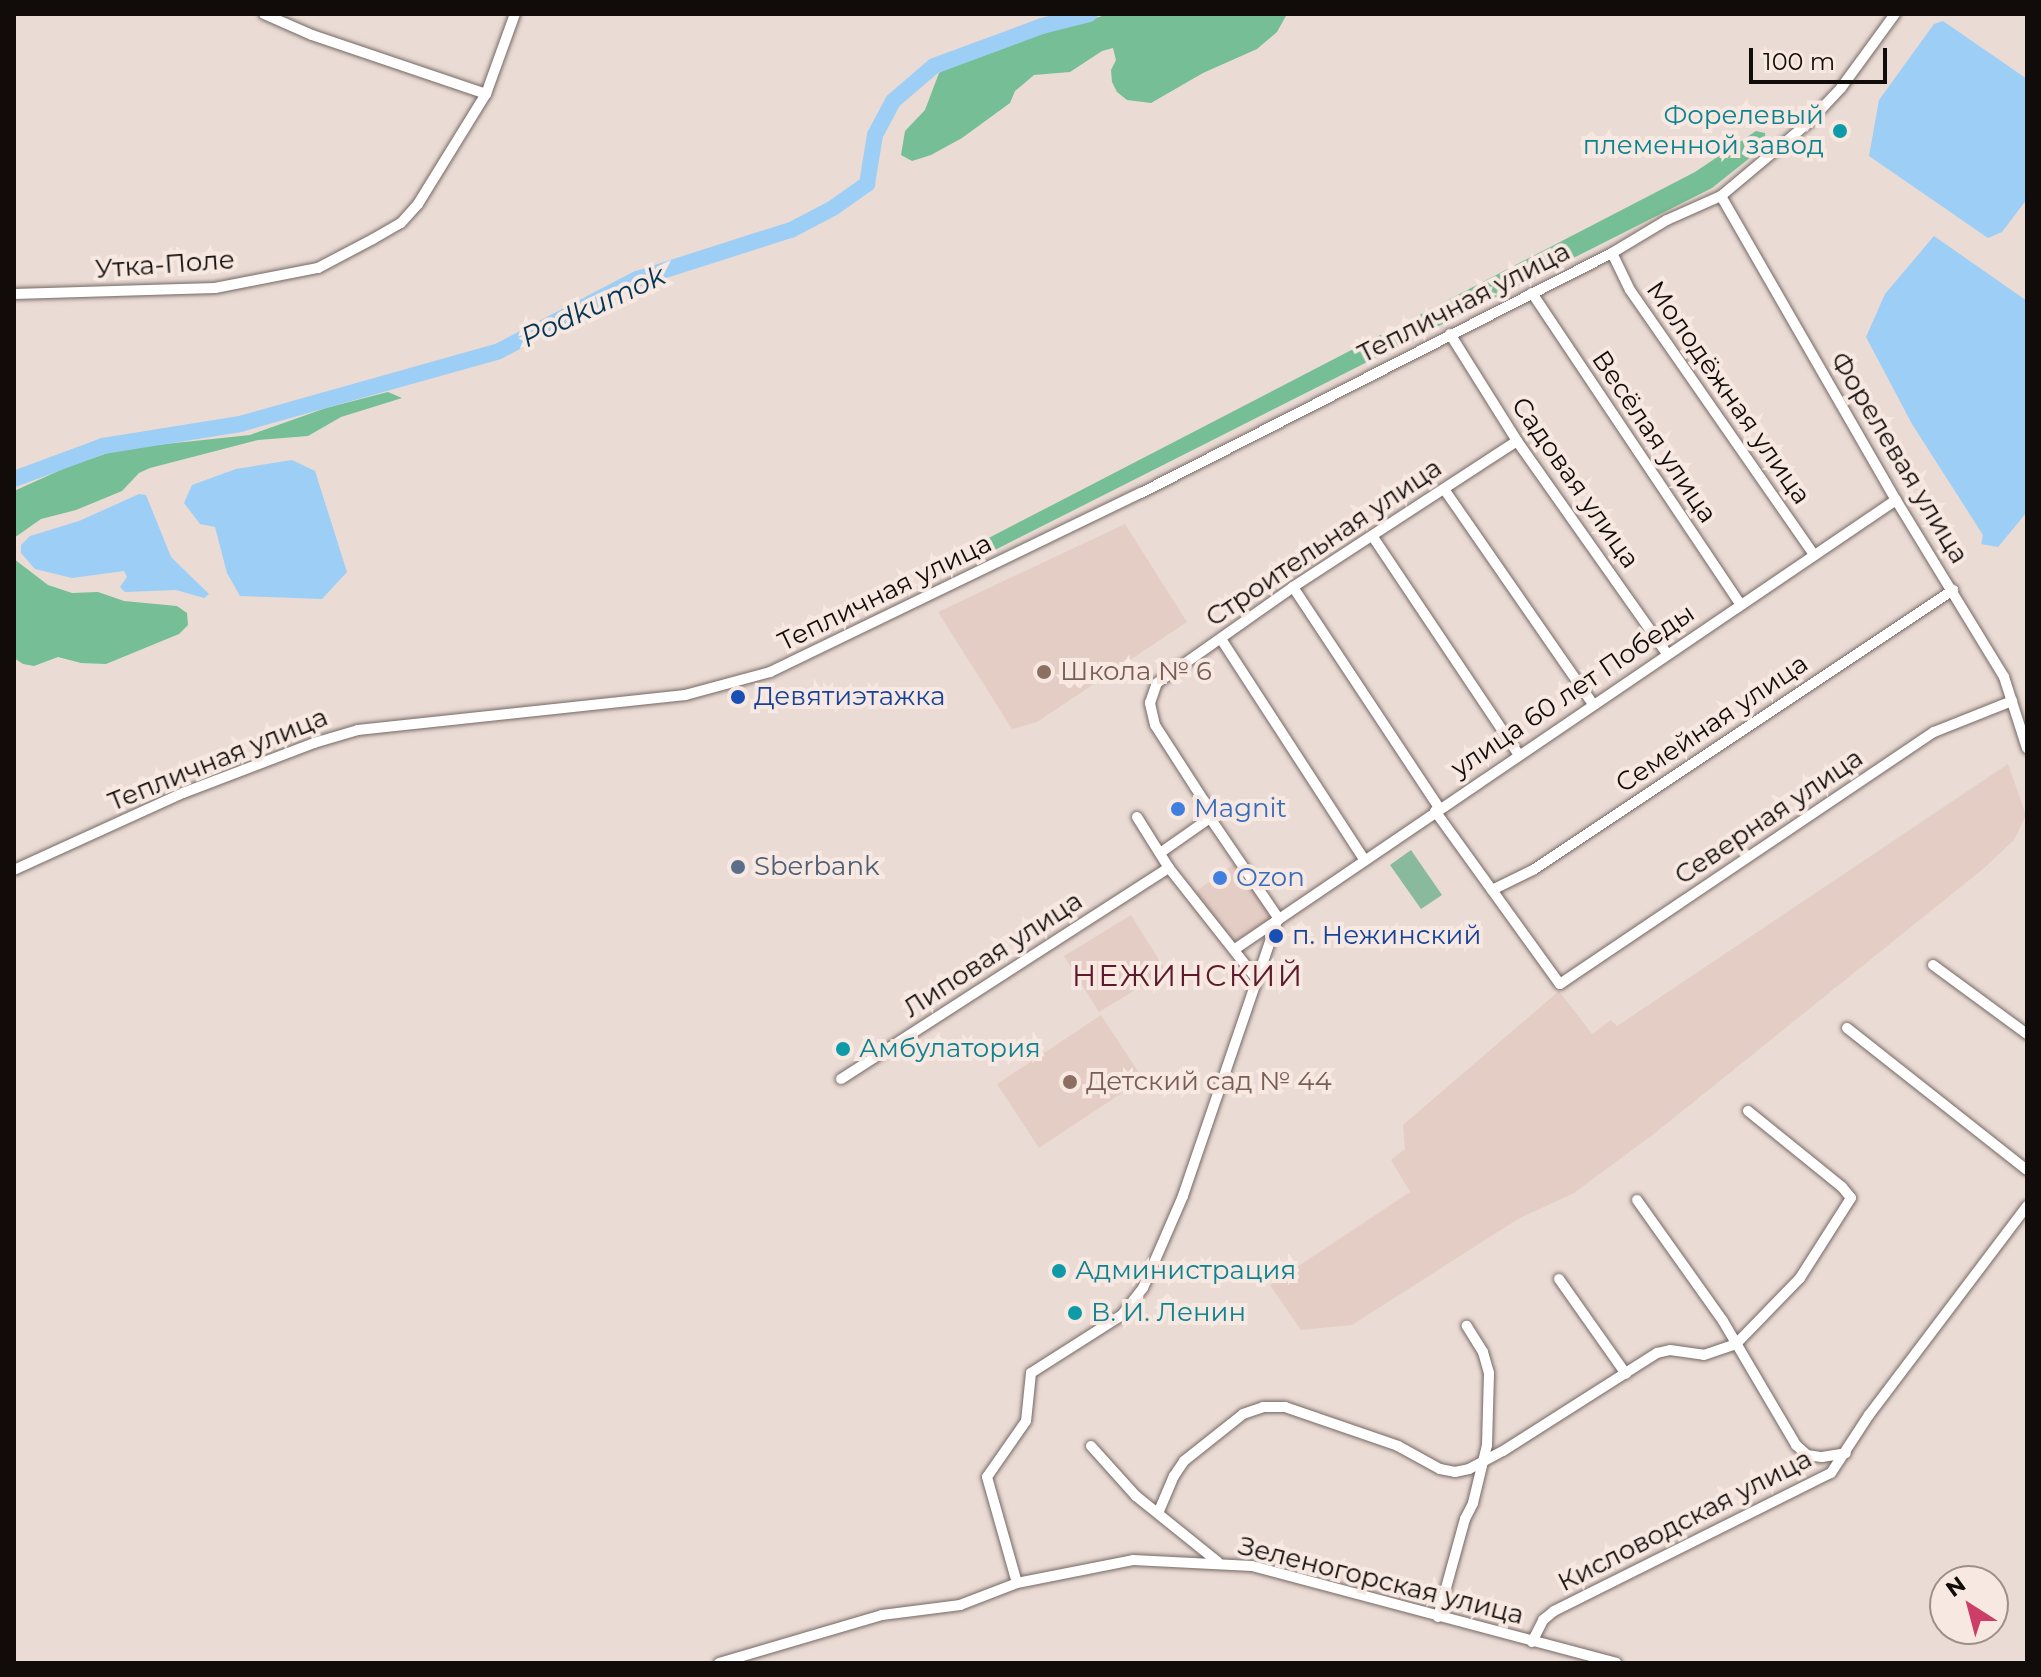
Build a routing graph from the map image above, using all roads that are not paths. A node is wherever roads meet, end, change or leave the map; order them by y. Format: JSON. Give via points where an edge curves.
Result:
{"nodes":[{"id":1,"x":264,"y":14,"type":"edge"},
{"id":2,"x":515,"y":14,"type":"edge"},
{"id":3,"x":1895,"y":14,"type":"edge"},
{"id":4,"x":486,"y":94,"type":"junction"},
{"id":5,"x":1721,"y":196,"type":"junction"},
{"id":6,"x":1612,"y":253,"type":"junction"},
{"id":7,"x":1532,"y":293,"type":"junction"},
{"id":8,"x":14,"y":294,"type":"edge"},
{"id":9,"x":1450,"y":334,"type":"junction"},
{"id":10,"x":1517,"y":441,"type":"junction"},
{"id":11,"x":1444,"y":489,"type":"junction"},
{"id":12,"x":1896,"y":500,"type":"junction"},
{"id":13,"x":1373,"y":537,"type":"junction"},
{"id":14,"x":1814,"y":555,"type":"junction"},
{"id":15,"x":1293,"y":587,"type":"junction"},
{"id":16,"x":1953,"y":590,"type":"junction"},
{"id":17,"x":1740,"y":604,"type":"junction"},
{"id":18,"x":1221,"y":639,"type":"junction"},
{"id":19,"x":1667,"y":654,"type":"junction"},
{"id":20,"x":2012,"y":701,"type":"junction"},
{"id":21,"x":1593,"y":704,"type":"junction"},
{"id":22,"x":2027,"y":748,"type":"edge"},
{"id":23,"x":1518,"y":754,"type":"junction"},
{"id":24,"x":1437,"y":809,"type":"junction"},
{"id":25,"x":1137,"y":817,"type":"dead end"},
{"id":26,"x":1210,"y":818,"type":"junction"},
{"id":27,"x":1160,"y":853,"type":"junction"},
{"id":28,"x":1364,"y":859,"type":"junction"},
{"id":29,"x":1169,"y":868,"type":"junction"},
{"id":30,"x":14,"y":870,"type":"edge"},
{"id":31,"x":1492,"y":890,"type":"junction"},
{"id":32,"x":1278,"y":920,"type":"junction"},
{"id":33,"x":1235,"y":949,"type":"junction"},
{"id":34,"x":1933,"y":965,"type":"dead end"},
{"id":35,"x":1256,"y":978,"type":"junction"},
{"id":36,"x":1847,"y":1028,"type":"dead end"},
{"id":37,"x":2027,"y":1034,"type":"edge"},
{"id":38,"x":841,"y":1079,"type":"dead end"},
{"id":39,"x":1748,"y":1111,"type":"dead end"},
{"id":40,"x":2027,"y":1170,"type":"edge"},
{"id":41,"x":1637,"y":1200,"type":"dead end"},
{"id":42,"x":2027,"y":1206,"type":"edge"},
{"id":43,"x":1559,"y":1279,"type":"dead end"},
{"id":44,"x":1467,"y":1326,"type":"dead end"},
{"id":45,"x":1736,"y":1344,"type":"junction"},
{"id":46,"x":1626,"y":1374,"type":"junction"},
{"id":47,"x":1091,"y":1446,"type":"dead end"},
{"id":48,"x":1846,"y":1453,"type":"junction"},
{"id":49,"x":1483,"y":1463,"type":"junction"},
{"id":50,"x":1159,"y":1511,"type":"junction"},
{"id":51,"x":1218,"y":1562,"type":"junction"},
{"id":52,"x":1017,"y":1583,"type":"junction"},
{"id":53,"x":1438,"y":1617,"type":"junction"},
{"id":54,"x":1532,"y":1642,"type":"junction"},
{"id":55,"x":719,"y":1663,"type":"edge"},
{"id":56,"x":1616,"y":1663,"type":"edge"}],
"edges":[{"from":1,"to":4,"type":"street"},
{"from":2,"to":4,"type":"street","name":"Утка-Поле"},
{"from":3,"to":5,"type":"street","name":"Тепличная улица","via":[[1808,123]]},
{"from":4,"to":8,"type":"street","name":"Утка-Поле","via":[[401,223],[318,268],[215,288]]},
{"from":5,"to":6,"type":"street","name":"Тепличная улица"},
{"from":5,"to":12,"type":"street","name":"Форелевая улица"},
{"from":6,"to":7,"type":"street","name":"Тепличная улица"},
{"from":6,"to":14,"type":"street","name":"Молодёжная улица","via":[[1630,290]]},
{"from":7,"to":9,"type":"street","name":"Тепличная улица"},
{"from":7,"to":17,"type":"street","name":"Весёлая улица"},
{"from":9,"to":10,"type":"street","name":"Садовая улица"},
{"from":9,"to":30,"type":"street","name":"Тепличная улица","via":[[1141,493],[770,672],[685,695],[358,730],[183,793]]},
{"from":10,"to":11,"type":"street","name":"Строительная улица"},
{"from":10,"to":19,"type":"street","name":"Садовая улица"},
{"from":11,"to":13,"type":"street","name":"Строительная улица"},
{"from":11,"to":21,"type":"street"},
{"from":12,"to":14,"type":"street","name":"улица 60 лет Победы"},
{"from":12,"to":16,"type":"street","name":"Форелевая улица"},
{"from":13,"to":15,"type":"street","name":"Строительная улица"},
{"from":13,"to":23,"type":"street"},
{"from":14,"to":17,"type":"street","name":"улица 60 лет Победы"},
{"from":15,"to":18,"type":"street","name":"Строительная улица"},
{"from":15,"to":24,"type":"street"},
{"from":16,"to":20,"type":"street","name":"Форелевая улица","via":[[2004,677]]},
{"from":16,"to":31,"type":"street","name":"Семейная улица","via":[[1533,870]]},
{"from":17,"to":19,"type":"street","name":"улица 60 лет Победы"},
{"from":18,"to":26,"type":"street","name":"Строительная улица","via":[[1157,683],[1150,703],[1155,725]]},
{"from":18,"to":28,"type":"street"},
{"from":19,"to":21,"type":"street","name":"улица 60 лет Победы"},
{"from":20,"to":22,"type":"street","name":"Форелевая улица"},
{"from":20,"to":31,"type":"street","name":"Северная улица","via":[[1934,732],[1560,984]]},
{"from":21,"to":23,"type":"street","name":"улица 60 лет Победы"},
{"from":23,"to":24,"type":"street","name":"улица 60 лет Победы"},
{"from":24,"to":28,"type":"street","name":"улица 60 лет Победы"},
{"from":24,"to":31,"type":"street"},
{"from":25,"to":27,"type":"street"},
{"from":26,"to":27,"type":"street"},
{"from":26,"to":32,"type":"street"},
{"from":27,"to":29,"type":"street"},
{"from":28,"to":32,"type":"street","name":"улица 60 лет Победы"},
{"from":29,"to":33,"type":"street"},
{"from":29,"to":38,"type":"street","name":"Липовая улица"},
{"from":32,"to":33,"type":"street","name":"улица 60 лет Победы"},
{"from":32,"to":35,"type":"street"},
{"from":33,"to":35,"type":"street"},
{"from":34,"to":37,"type":"street"},
{"from":35,"to":52,"type":"street","via":[[1183,1196],[1143,1288],[1122,1315],[1031,1373],[1026,1421],[987,1477]]},
{"from":36,"to":40,"type":"street"},
{"from":39,"to":45,"type":"street","via":[[1851,1198],[1800,1278]]},
{"from":41,"to":45,"type":"street"},
{"from":42,"to":48,"type":"street","name":"Кисловодская улица"},
{"from":43,"to":46,"type":"street"},
{"from":44,"to":49,"type":"street","via":[[1489,1373]]},
{"from":45,"to":46,"type":"street","via":[[1704,1355],[1657,1353]]},
{"from":45,"to":48,"type":"street","via":[[1796,1445],[1807,1455]]},
{"from":46,"to":49,"type":"street"},
{"from":47,"to":50,"type":"street","via":[[1136,1496]]},
{"from":48,"to":54,"type":"street","name":"Кисловодская улица","via":[[1818,1481],[1554,1611]]},
{"from":49,"to":50,"type":"street","via":[[1455,1472],[1440,1469],[1398,1446],[1285,1407],[1263,1407],[1221,1428],[1184,1461]]},
{"from":49,"to":53,"type":"street"},
{"from":50,"to":51,"type":"street"},
{"from":51,"to":52,"type":"street","name":"Зеленогорская улица","via":[[1133,1560]]},
{"from":51,"to":53,"type":"street","name":"Зеленогорская улица","via":[[1252,1566]]},
{"from":52,"to":55,"type":"street","name":"Зеленогорская улица","via":[[960,1605],[882,1615]]},
{"from":53,"to":54,"type":"street","name":"Зеленогорская улица"},
{"from":54,"to":56,"type":"street","name":"Зеленогорская улица"}]}
